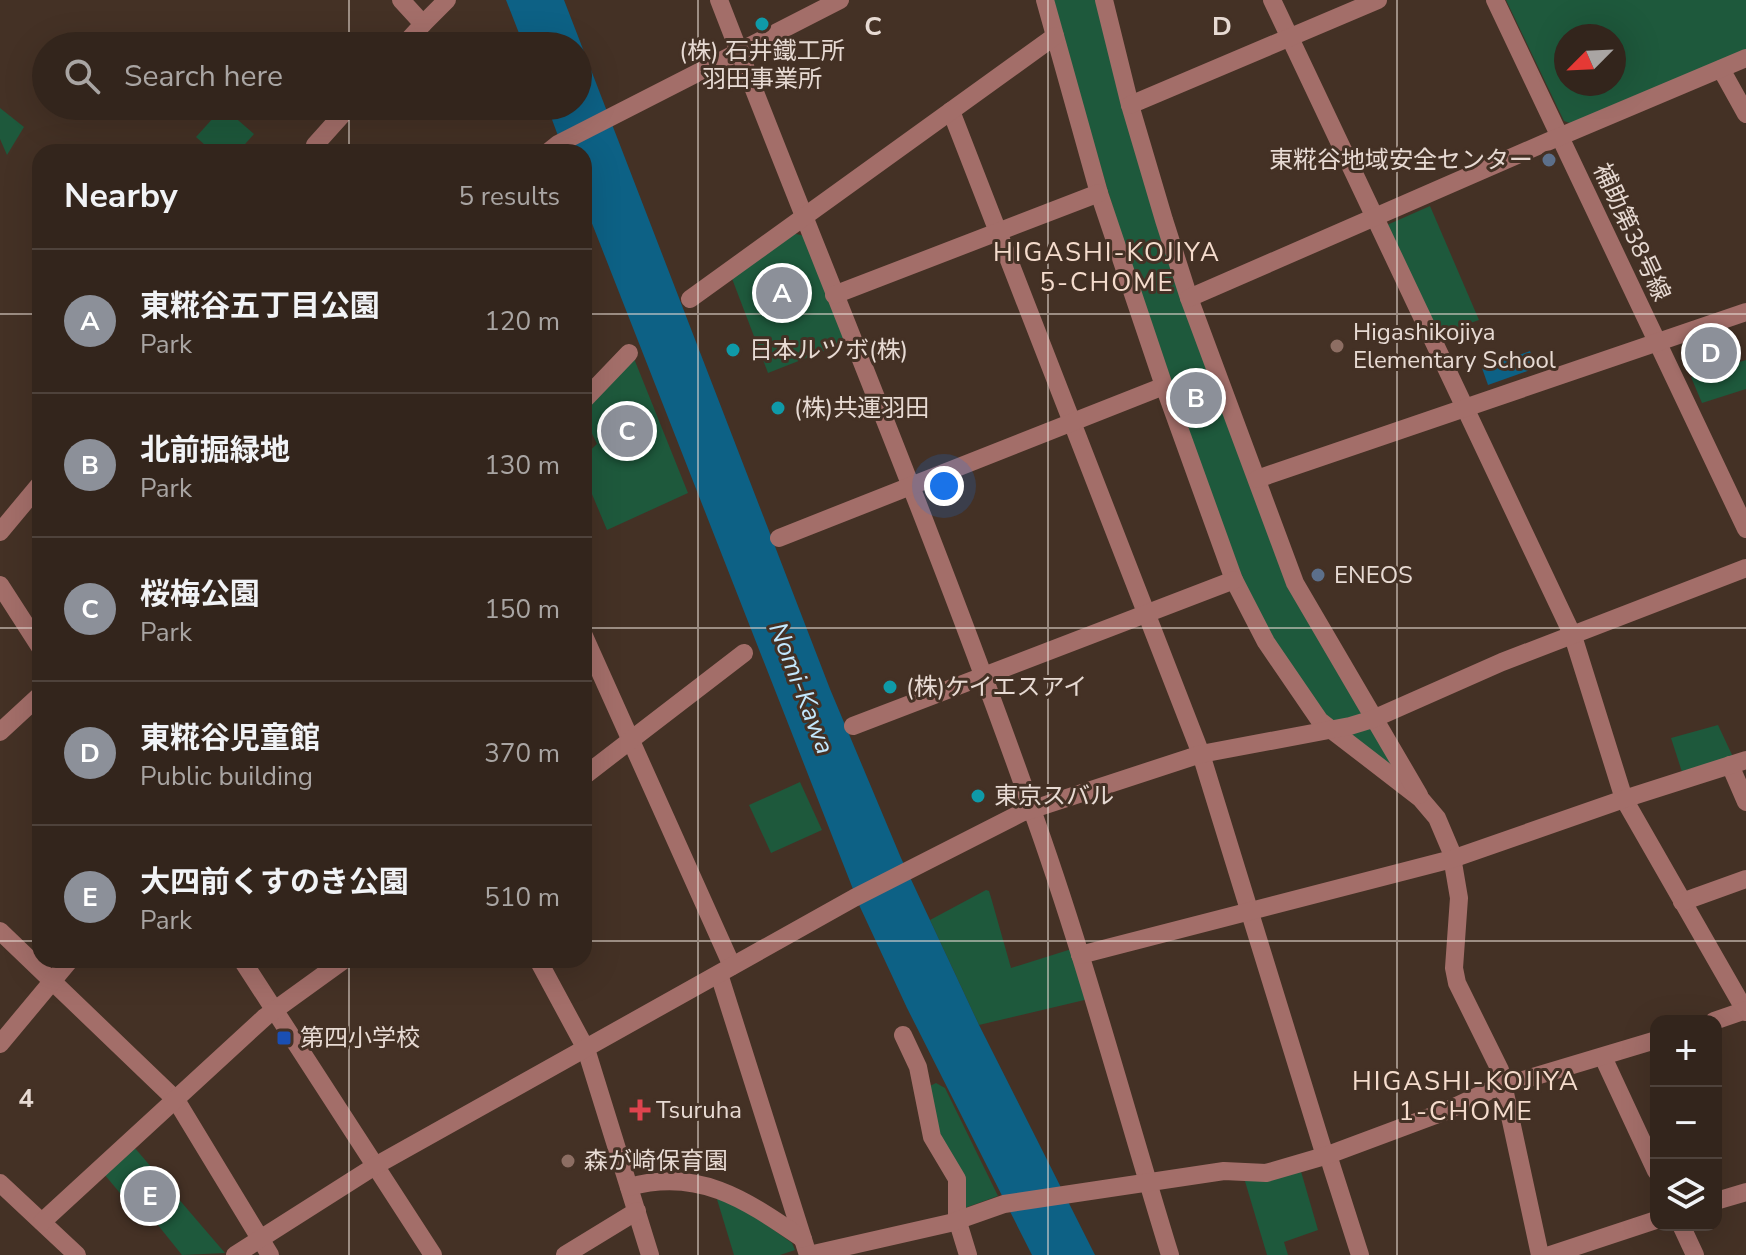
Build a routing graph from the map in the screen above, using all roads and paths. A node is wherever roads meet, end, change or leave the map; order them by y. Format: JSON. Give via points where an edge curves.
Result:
{"nodes":[{"id":1,"x":401,"y":0,"type":"edge"},
{"id":2,"x":447,"y":0,"type":"edge"},
{"id":3,"x":719,"y":0,"type":"edge"},
{"id":4,"x":840,"y":0,"type":"edge"},
{"id":5,"x":1045,"y":0,"type":"edge"},
{"id":6,"x":1104,"y":0,"type":"edge"},
{"id":7,"x":1272,"y":0,"type":"edge"},
{"id":8,"x":1378,"y":0,"type":"edge"},
{"id":9,"x":1495,"y":0,"type":"edge"},
{"id":10,"x":423,"y":24,"type":"junction"},
{"id":11,"x":416,"y":32,"type":"edge"},
{"id":12,"x":1055,"y":36,"type":"junction"},
{"id":13,"x":1289,"y":37,"type":"junction"},
{"id":14,"x":739,"y":52,"type":"junction"},
{"id":15,"x":1746,"y":58,"type":"edge"},
{"id":16,"x":1721,"y":69,"type":"junction"},
{"id":17,"x":1130,"y":105,"type":"junction"},
{"id":18,"x":951,"y":111,"type":"junction"},
{"id":19,"x":1746,"y":114,"type":"edge"},
{"id":20,"x":337,"y":120,"type":"edge"},
{"id":21,"x":1560,"y":136,"type":"junction"},
{"id":22,"x":316,"y":144,"type":"edge"},
{"id":23,"x":561,"y":144,"type":"edge"},
{"id":24,"x":1099,"y":193,"type":"junction"},
{"id":25,"x":804,"y":216,"type":"junction"},
{"id":26,"x":1373,"y":218,"type":"junction"},
{"id":27,"x":996,"y":232,"type":"junction"},
{"id":28,"x":834,"y":295,"type":"junction"},
{"id":29,"x":1189,"y":298,"type":"junction"},
{"id":30,"x":690,"y":299,"type":"dead end"},
{"id":31,"x":1746,"y":312,"type":"edge"},
{"id":32,"x":1658,"y":342,"type":"junction"},
{"id":33,"x":629,"y":353,"type":"dead end"},
{"id":34,"x":1164,"y":386,"type":"junction"},
{"id":35,"x":592,"y":392,"type":"edge"},
{"id":36,"x":1464,"y":407,"type":"junction"},
{"id":37,"x":1070,"y":422,"type":"junction"},
{"id":38,"x":1257,"y":479,"type":"junction"},
{"id":39,"x":910,"y":486,"type":"junction"},
{"id":40,"x":32,"y":494,"type":"edge"},
{"id":41,"x":1746,"y":529,"type":"edge"},
{"id":42,"x":0,"y":532,"type":"edge"},
{"id":43,"x":779,"y":538,"type":"dead end"},
{"id":44,"x":1746,"y":568,"type":"edge"},
{"id":45,"x":1234,"y":580,"type":"junction"},
{"id":46,"x":0,"y":585,"type":"edge"},
{"id":47,"x":1146,"y":614,"type":"junction"},
{"id":48,"x":32,"y":635,"type":"edge"},
{"id":49,"x":1573,"y":636,"type":"junction"},
{"id":50,"x":744,"y":653,"type":"dead end"},
{"id":51,"x":592,"y":654,"type":"edge"},
{"id":52,"x":983,"y":675,"type":"junction"},
{"id":53,"x":32,"y":702,"type":"edge"},
{"id":54,"x":1373,"y":719,"type":"junction"},
{"id":55,"x":853,"y":726,"type":"dead end"},
{"id":56,"x":1330,"y":729,"type":"junction"},
{"id":57,"x":0,"y":732,"type":"edge"},
{"id":58,"x":631,"y":740,"type":"junction"},
{"id":59,"x":1201,"y":754,"type":"junction"},
{"id":60,"x":1738,"y":762,"type":"edge"},
{"id":61,"x":592,"y":770,"type":"edge"},
{"id":62,"x":1420,"y":798,"type":"junction"},
{"id":63,"x":1624,"y":799,"type":"junction"},
{"id":64,"x":1746,"y":802,"type":"edge"},
{"id":65,"x":1032,"y":808,"type":"junction"},
{"id":66,"x":1452,"y":859,"type":"junction"},
{"id":67,"x":1746,"y":879,"type":"edge"},
{"id":68,"x":1682,"y":902,"type":"junction"},
{"id":69,"x":1250,"y":912,"type":"junction"},
{"id":70,"x":0,"y":931,"type":"edge"},
{"id":71,"x":1080,"y":955,"type":"junction"},
{"id":72,"x":32,"y":962,"type":"edge"},
{"id":73,"x":38,"y":968,"type":"edge"},
{"id":74,"x":63,"y":968,"type":"edge"},
{"id":75,"x":247,"y":968,"type":"edge"},
{"id":76,"x":333,"y":968,"type":"edge"},
{"id":77,"x":542,"y":968,"type":"edge"},
{"id":78,"x":726,"y":970,"type":"junction"},
{"id":79,"x":52,"y":982,"type":"junction"},
{"id":80,"x":274,"y":1011,"type":"junction"},
{"id":81,"x":1746,"y":1011,"type":"edge"},
{"id":82,"x":1722,"y":1018,"type":"edge"},
{"id":83,"x":903,"y":1035,"type":"dead end"},
{"id":84,"x":1650,"y":1042,"type":"edge"},
{"id":85,"x":0,"y":1044,"type":"edge"},
{"id":86,"x":586,"y":1049,"type":"junction"},
{"id":87,"x":1603,"y":1057,"type":"junction"},
{"id":88,"x":1504,"y":1087,"type":"junction"},
{"id":89,"x":176,"y":1100,"type":"junction"},
{"id":90,"x":1327,"y":1155,"type":"junction"},
{"id":91,"x":1650,"y":1159,"type":"edge"},
{"id":92,"x":375,"y":1166,"type":"junction"},
{"id":93,"x":1148,"y":1181,"type":"junction"},
{"id":94,"x":0,"y":1183,"type":"edge"},
{"id":95,"x":629,"y":1187,"type":"junction"},
{"id":96,"x":1746,"y":1192,"type":"edge"},
{"id":97,"x":1722,"y":1199,"type":"edge"},
{"id":98,"x":637,"y":1211,"type":"junction"},
{"id":99,"x":957,"y":1219,"type":"junction"},
{"id":100,"x":42,"y":1222,"type":"junction"},
{"id":101,"x":1650,"y":1222,"type":"edge"},
{"id":102,"x":1684,"y":1231,"type":"edge"},
{"id":103,"x":265,"y":1247,"type":"edge"},
{"id":104,"x":806,"y":1250,"type":"edge"},
{"id":105,"x":77,"y":1255,"type":"edge"},
{"id":106,"x":235,"y":1255,"type":"edge"},
{"id":107,"x":433,"y":1255,"type":"edge"},
{"id":108,"x":565,"y":1255,"type":"edge"},
{"id":109,"x":650,"y":1255,"type":"edge"},
{"id":110,"x":968,"y":1255,"type":"edge"},
{"id":111,"x":1170,"y":1255,"type":"edge"},
{"id":112,"x":1360,"y":1255,"type":"edge"},
{"id":113,"x":1540,"y":1255,"type":"edge"},
{"id":114,"x":1550,"y":1255,"type":"edge"},
{"id":115,"x":1695,"y":1255,"type":"edge"}],
"edges":[{"from":1,"to":10,"type":"street"},
{"from":2,"to":10,"type":"street"},
{"from":3,"to":14,"type":"street"},
{"from":4,"to":14,"type":"street"},
{"from":5,"to":12,"type":"street"},
{"from":6,"to":17,"type":"street"},
{"from":7,"to":13,"type":"street"},
{"from":8,"to":13,"type":"street"},
{"from":9,"to":21,"type":"street","name":"補助第38号線"},
{"from":10,"to":11,"type":"street"},
{"from":12,"to":18,"type":"street"},
{"from":12,"to":24,"type":"street"},
{"from":13,"to":17,"type":"street"},
{"from":13,"to":26,"type":"street"},
{"from":14,"to":23,"type":"street"},
{"from":14,"to":25,"type":"street"},
{"from":15,"to":16,"type":"street"},
{"from":16,"to":19,"type":"street"},
{"from":16,"to":21,"type":"street"},
{"from":17,"to":29,"type":"street"},
{"from":18,"to":25,"type":"street"},
{"from":18,"to":27,"type":"street"},
{"from":20,"to":22,"type":"street"},
{"from":21,"to":26,"type":"street"},
{"from":21,"to":32,"type":"street","name":"補助第38号線"},
{"from":24,"to":27,"type":"street"},
{"from":24,"to":34,"type":"street"},
{"from":25,"to":28,"type":"street"},
{"from":25,"to":30,"type":"street"},
{"from":26,"to":29,"type":"street"},
{"from":26,"to":36,"type":"street"},
{"from":27,"to":28,"type":"street"},
{"from":27,"to":37,"type":"street"},
{"from":28,"to":39,"type":"street"},
{"from":29,"to":38,"type":"street"},
{"from":31,"to":32,"type":"street"},
{"from":32,"to":36,"type":"street"},
{"from":32,"to":41,"type":"street","name":"補助第38号線"},
{"from":33,"to":35,"type":"street"},
{"from":34,"to":37,"type":"street"},
{"from":34,"to":45,"type":"street"},
{"from":36,"to":38,"type":"street"},
{"from":36,"to":49,"type":"street"},
{"from":37,"to":39,"type":"street"},
{"from":37,"to":47,"type":"street"},
{"from":38,"to":54,"type":"street","via":[[1295,583]]},
{"from":39,"to":43,"type":"street"},
{"from":39,"to":52,"type":"street"},
{"from":40,"to":42,"type":"street"},
{"from":44,"to":49,"type":"street"},
{"from":45,"to":47,"type":"street"},
{"from":45,"to":56,"type":"street","via":[[1266,642]]},
{"from":46,"to":48,"type":"street"},
{"from":47,"to":52,"type":"street"},
{"from":47,"to":59,"type":"street"},
{"from":49,"to":54,"type":"street"},
{"from":49,"to":63,"type":"street"},
{"from":50,"to":58,"type":"street"},
{"from":51,"to":58,"type":"street"},
{"from":52,"to":55,"type":"street"},
{"from":52,"to":65,"type":"street"},
{"from":53,"to":57,"type":"street"},
{"from":54,"to":56,"type":"street"},
{"from":54,"to":62,"type":"street"},
{"from":56,"to":59,"type":"street"},
{"from":56,"to":62,"type":"street"},
{"from":58,"to":61,"type":"street"},
{"from":58,"to":78,"type":"street"},
{"from":59,"to":65,"type":"street"},
{"from":59,"to":69,"type":"street"},
{"from":60,"to":63,"type":"street"},
{"from":60,"to":64,"type":"street"},
{"from":62,"to":66,"type":"street","via":[[1437,818]]},
{"from":63,"to":66,"type":"street"},
{"from":63,"to":68,"type":"street"},
{"from":65,"to":71,"type":"street"},
{"from":65,"to":78,"type":"street","via":[[908,869]]},
{"from":66,"to":69,"type":"street"},
{"from":66,"to":88,"type":"street","via":[[1459,898],[1457,983]]},
{"from":67,"to":68,"type":"street"},
{"from":68,"to":81,"type":"street"},
{"from":69,"to":71,"type":"street"},
{"from":69,"to":90,"type":"street"},
{"from":70,"to":72,"type":"street"},
{"from":71,"to":93,"type":"street"},
{"from":73,"to":79,"type":"street"},
{"from":74,"to":79,"type":"street"},
{"from":75,"to":80,"type":"street"},
{"from":76,"to":80,"type":"street"},
{"from":77,"to":86,"type":"street"},
{"from":78,"to":86,"type":"street"},
{"from":78,"to":104,"type":"street"},
{"from":79,"to":85,"type":"street"},
{"from":79,"to":89,"type":"street"},
{"from":80,"to":89,"type":"street"},
{"from":80,"to":92,"type":"street"},
{"from":81,"to":82,"type":"street"},
{"from":83,"to":99,"type":"street","via":[[918,1067],[932,1137],[957,1179]]},
{"from":84,"to":87,"type":"street"},
{"from":86,"to":92,"type":"street"},
{"from":86,"to":95,"type":"street"},
{"from":87,"to":88,"type":"street"},
{"from":87,"to":91,"type":"street"},
{"from":88,"to":90,"type":"street"},
{"from":88,"to":113,"type":"street"},
{"from":89,"to":100,"type":"street"},
{"from":89,"to":103,"type":"street"},
{"from":90,"to":93,"type":"street","via":[[1264,1173],[1224,1171]]},
{"from":90,"to":112,"type":"street"},
{"from":92,"to":103,"type":"street"},
{"from":92,"to":107,"type":"street"},
{"from":93,"to":99,"type":"street","via":[[1004,1204]]},
{"from":93,"to":111,"type":"street"},
{"from":94,"to":100,"type":"street"},
{"from":95,"to":98,"type":"street"},
{"from":95,"to":104,"type":"street","via":[[660,1180],[710,1186],[753,1205]]},
{"from":96,"to":97,"type":"street"},
{"from":98,"to":108,"type":"street"},
{"from":98,"to":109,"type":"street"},
{"from":99,"to":104,"type":"street"},
{"from":99,"to":110,"type":"street"},
{"from":100,"to":105,"type":"street"},
{"from":101,"to":114,"type":"street"},
{"from":102,"to":115,"type":"street"},
{"from":103,"to":106,"type":"street"}]}
